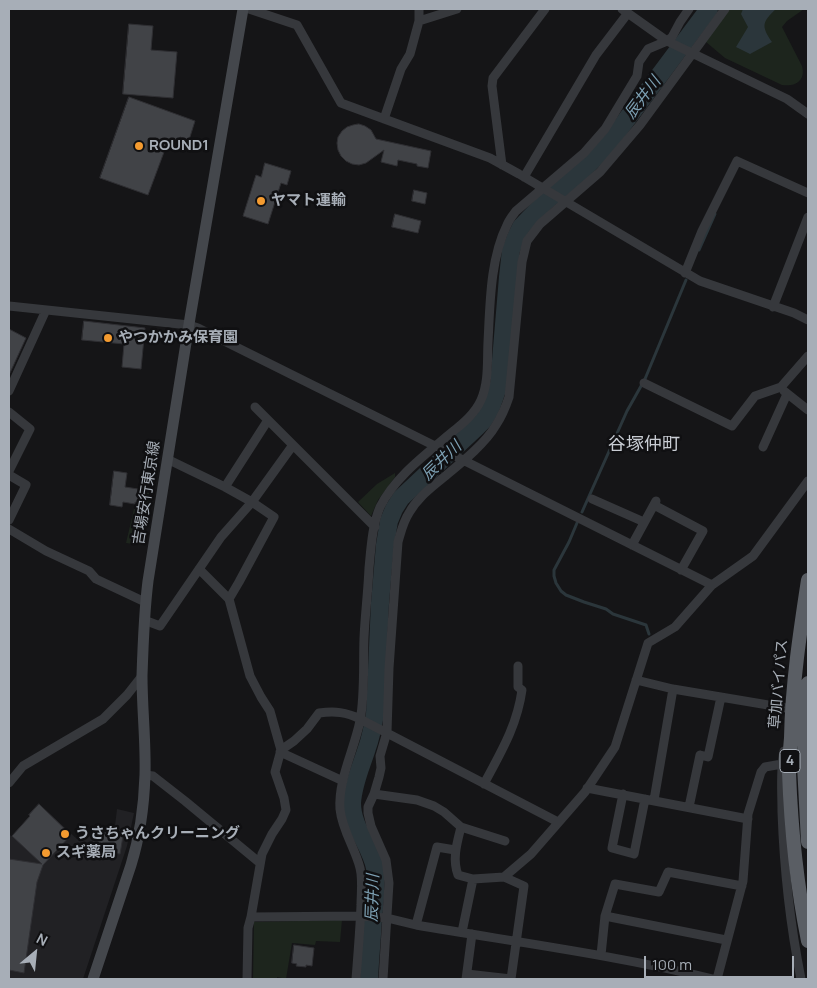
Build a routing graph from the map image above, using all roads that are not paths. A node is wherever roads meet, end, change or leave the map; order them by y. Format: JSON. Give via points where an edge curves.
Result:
{"nodes":[{"id":1,"x":243,"y":9,"type":"edge"},
{"id":2,"x":249,"y":9,"type":"edge"},
{"id":3,"x":419,"y":9,"type":"edge"},
{"id":4,"x":457,"y":9,"type":"edge"},
{"id":5,"x":545,"y":9,"type":"edge"},
{"id":6,"x":689,"y":9,"type":"edge"},
{"id":7,"x":725,"y":9,"type":"edge"},
{"id":8,"x":625,"y":11,"type":"edge"},
{"id":9,"x":419,"y":21,"type":"junction"},
{"id":10,"x":670,"y":42,"type":"junction"},
{"id":11,"x":690,"y":52,"type":"junction"},
{"id":12,"x":808,"y":114,"type":"edge"},
{"id":13,"x":384,"y":119,"type":"junction"},
{"id":14,"x":502,"y":165,"type":"junction"},
{"id":15,"x":524,"y":177,"type":"junction"},
{"id":16,"x":543,"y":189,"type":"junction"},
{"id":17,"x":808,"y":193,"type":"edge"},
{"id":18,"x":563,"y":201,"type":"junction"},
{"id":19,"x":808,"y":217,"type":"edge"},
{"id":20,"x":685,"y":272,"type":"junction"},
{"id":21,"x":9,"y":306,"type":"edge"},
{"id":22,"x":773,"y":307,"type":"junction"},
{"id":23,"x":46,"y":310,"type":"junction"},
{"id":24,"x":808,"y":320,"type":"edge"},
{"id":25,"x":189,"y":325,"type":"junction"},
{"id":26,"x":808,"y":356,"type":"edge"},
{"id":27,"x":644,"y":383,"type":"dead end"},
{"id":28,"x":784,"y":390,"type":"junction"},
{"id":29,"x":9,"y":391,"type":"edge"},
{"id":30,"x":255,"y":407,"type":"dead end"},
{"id":31,"x":808,"y":410,"type":"edge"},
{"id":32,"x":9,"y":412,"type":"edge"},
{"id":33,"x":268,"y":420,"type":"junction"},
{"id":34,"x":293,"y":445,"type":"junction"},
{"id":35,"x":763,"y":446,"type":"dead end"},
{"id":36,"x":438,"y":447,"type":"junction"},
{"id":37,"x":167,"y":459,"type":"junction"},
{"id":38,"x":461,"y":459,"type":"junction"},
{"id":39,"x":9,"y":473,"type":"edge"},
{"id":40,"x":808,"y":481,"type":"edge"},
{"id":41,"x":226,"y":487,"type":"junction"},
{"id":42,"x":592,"y":499,"type":"dead end"},
{"id":43,"x":252,"y":502,"type":"junction"},
{"id":44,"x":9,"y":520,"type":"edge"},
{"id":45,"x":644,"y":522,"type":"junction"},
{"id":46,"x":375,"y":527,"type":"junction"},
{"id":47,"x":9,"y":529,"type":"edge"},
{"id":48,"x":632,"y":545,"type":"junction"},
{"id":49,"x":199,"y":569,"type":"junction"},
{"id":50,"x":681,"y":570,"type":"junction"},
{"id":51,"x":808,"y":580,"type":"edge"},
{"id":52,"x":712,"y":585,"type":"junction"},
{"id":53,"x":228,"y":599,"type":"junction"},
{"id":54,"x":145,"y":602,"type":"junction"},
{"id":55,"x":144,"y":620,"type":"junction"},
{"id":56,"x":518,"y":666,"type":"dead end"},
{"id":57,"x":142,"y":676,"type":"junction"},
{"id":58,"x":636,"y":680,"type":"junction"},
{"id":59,"x":808,"y":683,"type":"edge"},
{"id":60,"x":673,"y":689,"type":"junction"},
{"id":61,"x":721,"y":697,"type":"junction"},
{"id":62,"x":792,"y":713,"type":"junction"},
{"id":63,"x":362,"y":720,"type":"junction"},
{"id":64,"x":384,"y":731,"type":"junction"},
{"id":65,"x":280,"y":751,"type":"junction"},
{"id":66,"x":782,"y":764,"type":"junction"},
{"id":67,"x":806,"y":771,"type":"edge"},
{"id":68,"x":145,"y":775,"type":"junction"},
{"id":69,"x":343,"y":781,"type":"junction"},
{"id":70,"x":9,"y":783,"type":"edge"},
{"id":71,"x":484,"y":784,"type":"junction"},
{"id":72,"x":587,"y":788,"type":"junction"},
{"id":73,"x":374,"y":794,"type":"junction"},
{"id":74,"x":623,"y":794,"type":"junction"},
{"id":75,"x":649,"y":799,"type":"junction"},
{"id":76,"x":689,"y":807,"type":"junction"},
{"id":77,"x":748,"y":818,"type":"junction"},
{"id":78,"x":558,"y":822,"type":"junction"},
{"id":79,"x":461,"y":827,"type":"junction"},
{"id":80,"x":506,"y":841,"type":"dead end"},
{"id":81,"x":808,"y":842,"type":"edge"},
{"id":82,"x":456,"y":850,"type":"junction"},
{"id":83,"x":260,"y":863,"type":"junction"},
{"id":84,"x":504,"y":877,"type":"junction"},
{"id":85,"x":473,"y":879,"type":"junction"},
{"id":86,"x":742,"y":886,"type":"junction"},
{"id":87,"x":362,"y":916,"type":"junction"},
{"id":88,"x":605,"y":916,"type":"junction"},
{"id":89,"x":251,"y":917,"type":"junction"},
{"id":90,"x":385,"y":918,"type":"junction"},
{"id":91,"x":416,"y":925,"type":"junction"},
{"id":92,"x":462,"y":932,"type":"junction"},
{"id":93,"x":472,"y":934,"type":"junction"},
{"id":94,"x":726,"y":940,"type":"junction"},
{"id":95,"x":517,"y":941,"type":"junction"},
{"id":96,"x":808,"y":941,"type":"edge"},
{"id":97,"x":600,"y":955,"type":"junction"},
{"id":98,"x":466,"y":977,"type":"edge"},
{"id":99,"x":92,"y":979,"type":"edge"},
{"id":100,"x":247,"y":979,"type":"edge"},
{"id":101,"x":356,"y":979,"type":"edge"},
{"id":102,"x":383,"y":979,"type":"edge"},
{"id":103,"x":715,"y":979,"type":"edge"},
{"id":104,"x":801,"y":979,"type":"edge"}],
"edges":[{"from":1,"to":25,"type":"main road","name":"吉場安行東京線"},
{"from":2,"to":13,"type":"street","via":[[296,25],[342,103]]},
{"from":3,"to":9,"type":"street"},
{"from":4,"to":9,"type":"street"},
{"from":5,"to":14,"type":"street","via":[[493,78]]},
{"from":6,"to":10,"type":"street"},
{"from":7,"to":11,"type":"street"},
{"from":8,"to":10,"type":"street"},
{"from":8,"to":15,"type":"street"},
{"from":9,"to":13,"type":"street","via":[[410,54],[401,69]]},
{"from":10,"to":11,"type":"street"},
{"from":10,"to":16,"type":"street","via":[[648,49],[639,62],[638,76],[605,129],[584,153]]},
{"from":11,"to":12,"type":"street","via":[[787,99]]},
{"from":11,"to":18,"type":"street","via":[[640,125],[600,172]]},
{"from":13,"to":14,"type":"street"},
{"from":14,"to":15,"type":"street"},
{"from":15,"to":16,"type":"street"},
{"from":16,"to":18,"type":"street"},
{"from":16,"to":36,"type":"street","via":[[516,211],[508,222],[496,258],[487,378],[481,400],[472,414]]},
{"from":17,"to":20,"type":"street","via":[[737,161]]},
{"from":18,"to":20,"type":"street"},
{"from":18,"to":38,"type":"street","via":[[527,241],[522,262],[509,397],[504,411],[496,427]]},
{"from":19,"to":22,"type":"street"},
{"from":20,"to":22,"type":"street","via":[[700,281]]},
{"from":21,"to":23,"type":"street"},
{"from":22,"to":24,"type":"street"},
{"from":23,"to":25,"type":"street"},
{"from":23,"to":29,"type":"street"},
{"from":25,"to":36,"type":"street"},
{"from":25,"to":37,"type":"main road","name":"吉場安行東京線"},
{"from":26,"to":28,"type":"street"},
{"from":27,"to":28,"type":"street","via":[[732,426],[756,396]]},
{"from":28,"to":31,"type":"street"},
{"from":28,"to":35,"type":"street"},
{"from":30,"to":33,"type":"street"},
{"from":32,"to":39,"type":"street","via":[[30,429]]},
{"from":33,"to":34,"type":"street"},
{"from":33,"to":41,"type":"street"},
{"from":34,"to":43,"type":"street"},
{"from":34,"to":46,"type":"street"},
{"from":36,"to":38,"type":"street"},
{"from":36,"to":46,"type":"street","via":[[389,491],[379,509]]},
{"from":37,"to":41,"type":"street"},
{"from":37,"to":54,"type":"main road","name":"吉場安行東京線"},
{"from":38,"to":48,"type":"street"},
{"from":38,"to":64,"type":"street","via":[[408,513],[398,542]]},
{"from":39,"to":44,"type":"street","via":[[26,485]]},
{"from":40,"to":52,"type":"street","via":[[753,556]]},
{"from":41,"to":43,"type":"street"},
{"from":42,"to":45,"type":"street"},
{"from":43,"to":49,"type":"street","via":[[221,537]]},
{"from":43,"to":53,"type":"street","via":[[274,517]]},
{"from":45,"to":48,"type":"street"},
{"from":45,"to":50,"type":"street","via":[[655,502],[703,531]]},
{"from":46,"to":63,"type":"street","via":[[365,629]]},
{"from":47,"to":54,"type":"street","via":[[89,571],[96,579]]},
{"from":48,"to":50,"type":"street"},
{"from":49,"to":53,"type":"street"},
{"from":49,"to":55,"type":"street","via":[[160,626]]},
{"from":50,"to":52,"type":"street"},
{"from":51,"to":62,"type":"highway","name":"草加バイパス","number":"4","via":[[797,650]]},
{"from":52,"to":58,"type":"street","via":[[675,627],[648,643]]},
{"from":53,"to":65,"type":"street","via":[[250,676],[270,711]]},
{"from":54,"to":55,"type":"main road","name":"吉場安行東京線"},
{"from":55,"to":57,"type":"main road","name":"吉場安行東京線"},
{"from":56,"to":71,"type":"street","via":[[518,687],[522,690],[518,713]]},
{"from":57,"to":68,"type":"main road","name":"吉場安行東京線"},
{"from":57,"to":70,"type":"street","via":[[103,719],[23,766]]},
{"from":58,"to":60,"type":"street"},
{"from":58,"to":72,"type":"street","via":[[614,748]]},
{"from":59,"to":67,"type":"highway","name":"草加バイパス","number":"4"},
{"from":60,"to":61,"type":"street"},
{"from":60,"to":75,"type":"street"},
{"from":61,"to":62,"type":"street"},
{"from":61,"to":76,"type":"street","via":[[708,757],[700,755]]},
{"from":62,"to":66,"type":"street"},
{"from":62,"to":96,"type":"highway","name":"草加バイパス","number":"4","via":[[789,771],[793,833]]},
{"from":63,"to":64,"type":"street"},
{"from":63,"to":65,"type":"street","via":[[333,711],[319,713],[307,729]]},
{"from":63,"to":69,"type":"street"},
{"from":64,"to":71,"type":"street"},
{"from":64,"to":73,"type":"street","via":[[381,768]]},
{"from":65,"to":69,"type":"street"},
{"from":65,"to":83,"type":"street","via":[[275,772],[286,810]]},
{"from":66,"to":77,"type":"street","via":[[765,767],[761,772]]},
{"from":66,"to":104,"type":"street","via":[[784,853],[793,939]]},
{"from":67,"to":81,"type":"highway","name":"草加バイパス","number":"4"},
{"from":68,"to":83,"type":"street","via":[[153,776],[169,788]]},
{"from":68,"to":99,"type":"main road","name":"吉場安行東京線","via":[[137,846]]},
{"from":69,"to":87,"type":"street","via":[[340,812],[360,868]]},
{"from":71,"to":78,"type":"street"},
{"from":72,"to":74,"type":"street"},
{"from":72,"to":78,"type":"street"},
{"from":73,"to":79,"type":"street","via":[[417,800],[434,806]]},
{"from":73,"to":90,"type":"street","via":[[368,813],[386,860],[389,882]]},
{"from":74,"to":75,"type":"street"},
{"from":74,"to":75,"type":"street","via":[[612,848],[634,854]]},
{"from":75,"to":76,"type":"street"},
{"from":76,"to":77,"type":"street"},
{"from":77,"to":86,"type":"street"},
{"from":78,"to":84,"type":"street","via":[[531,854]]},
{"from":79,"to":80,"type":"street"},
{"from":79,"to":82,"type":"street"},
{"from":82,"to":85,"type":"street","via":[[458,875]]},
{"from":82,"to":91,"type":"street","via":[[437,847]]},
{"from":83,"to":89,"type":"street"},
{"from":84,"to":85,"type":"street"},
{"from":84,"to":95,"type":"street","via":[[524,886]]},
{"from":85,"to":92,"type":"street"},
{"from":86,"to":88,"type":"street","via":[[668,872],[659,892],[615,884]]},
{"from":86,"to":94,"type":"street"},
{"from":87,"to":89,"type":"street"},
{"from":87,"to":90,"type":"street"},
{"from":87,"to":101,"type":"street"},
{"from":88,"to":94,"type":"street"},
{"from":88,"to":97,"type":"street"},
{"from":89,"to":100,"type":"street"},
{"from":90,"to":91,"type":"street"},
{"from":90,"to":102,"type":"street"},
{"from":91,"to":92,"type":"street"},
{"from":92,"to":93,"type":"street"},
{"from":93,"to":95,"type":"street"},
{"from":93,"to":98,"type":"street"},
{"from":94,"to":103,"type":"street"},
{"from":95,"to":97,"type":"street"},
{"from":95,"to":98,"type":"street","via":[[511,979]]},
{"from":97,"to":103,"type":"street"}]}
